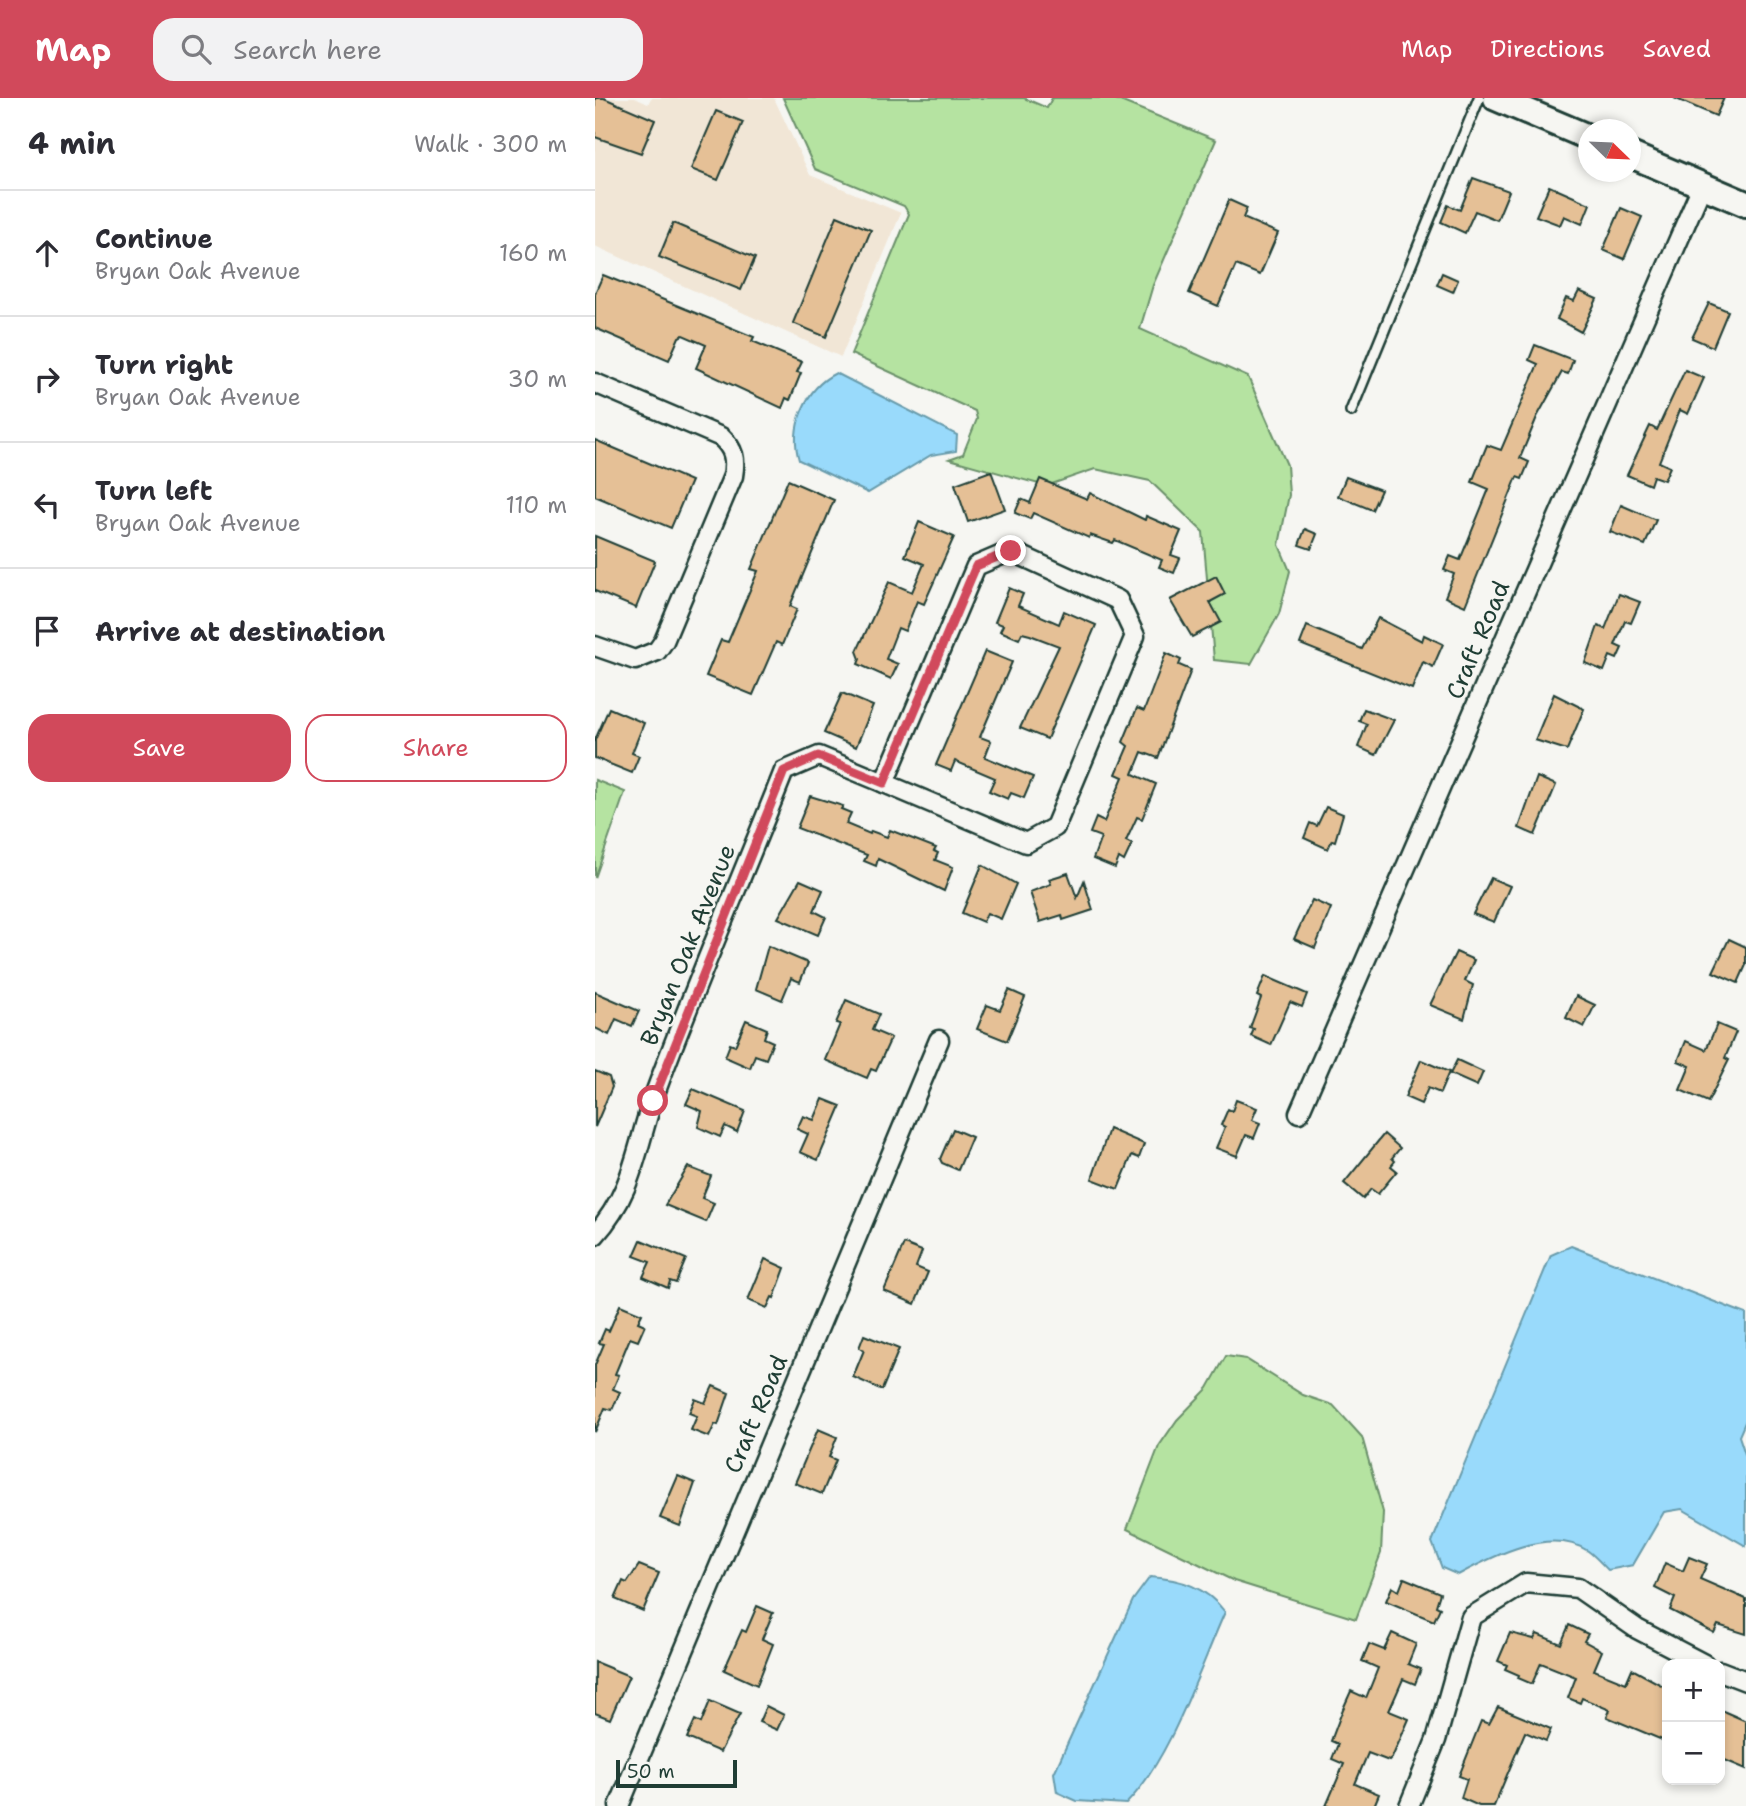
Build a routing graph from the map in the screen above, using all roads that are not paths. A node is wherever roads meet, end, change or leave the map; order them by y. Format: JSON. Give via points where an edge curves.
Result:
{"nodes":[{"id":1,"x":1479,"y":98,"type":"edge"},
{"id":2,"x":1496,"y":98,"type":"edge"},
{"id":3,"x":1578,"y":133,"type":"edge"},
{"id":4,"x":1641,"y":160,"type":"edge"},
{"id":5,"x":1702,"y":186,"type":"junction"},
{"id":6,"x":1746,"y":204,"type":"edge"},
{"id":7,"x":595,"y":383,"type":"edge"},
{"id":8,"x":1351,"y":411,"type":"dead end"},
{"id":9,"x":595,"y":646,"type":"edge"},
{"id":10,"x":884,"y":783,"type":"junction"},
{"id":11,"x":939,"y":1040,"type":"dead end"},
{"id":12,"x":1300,"y":1113,"type":"dead end"},
{"id":13,"x":595,"y":1235,"type":"edge"},
{"id":14,"x":1694,"y":1659,"type":"edge"},
{"id":15,"x":1725,"y":1673,"type":"edge"},
{"id":16,"x":1746,"y":1681,"type":"edge"},
{"id":17,"x":619,"y":1806,"type":"edge"},
{"id":18,"x":1409,"y":1806,"type":"edge"}],
"edges":[{"from":1,"to":8,"type":"lane"},
{"from":2,"to":3,"type":"street"},
{"from":4,"to":5,"type":"street"},
{"from":5,"to":6,"type":"street"},
{"from":5,"to":12,"type":"street","name":"Craft Road"},
{"from":7,"to":9,"type":"street","via":[[721,437],[729,444],[735,464],[657,651],[635,660]]},
{"from":10,"to":10,"type":"street","name":"Bryan Oak Avenue","via":[[976,566],[1011,551],[1118,600],[1135,636],[1055,827],[1025,843]]},
{"from":10,"to":13,"type":"street","name":"Bryan Oak Avenue","via":[[818,756],[784,771],[653,1101],[635,1169],[611,1217]]},
{"from":11,"to":17,"type":"street","name":"Craft Road"},
{"from":14,"to":18,"type":"street","via":[[1637,1629],[1578,1588],[1526,1583],[1471,1617],[1436,1740]]},
{"from":15,"to":16,"type":"street"}]}
